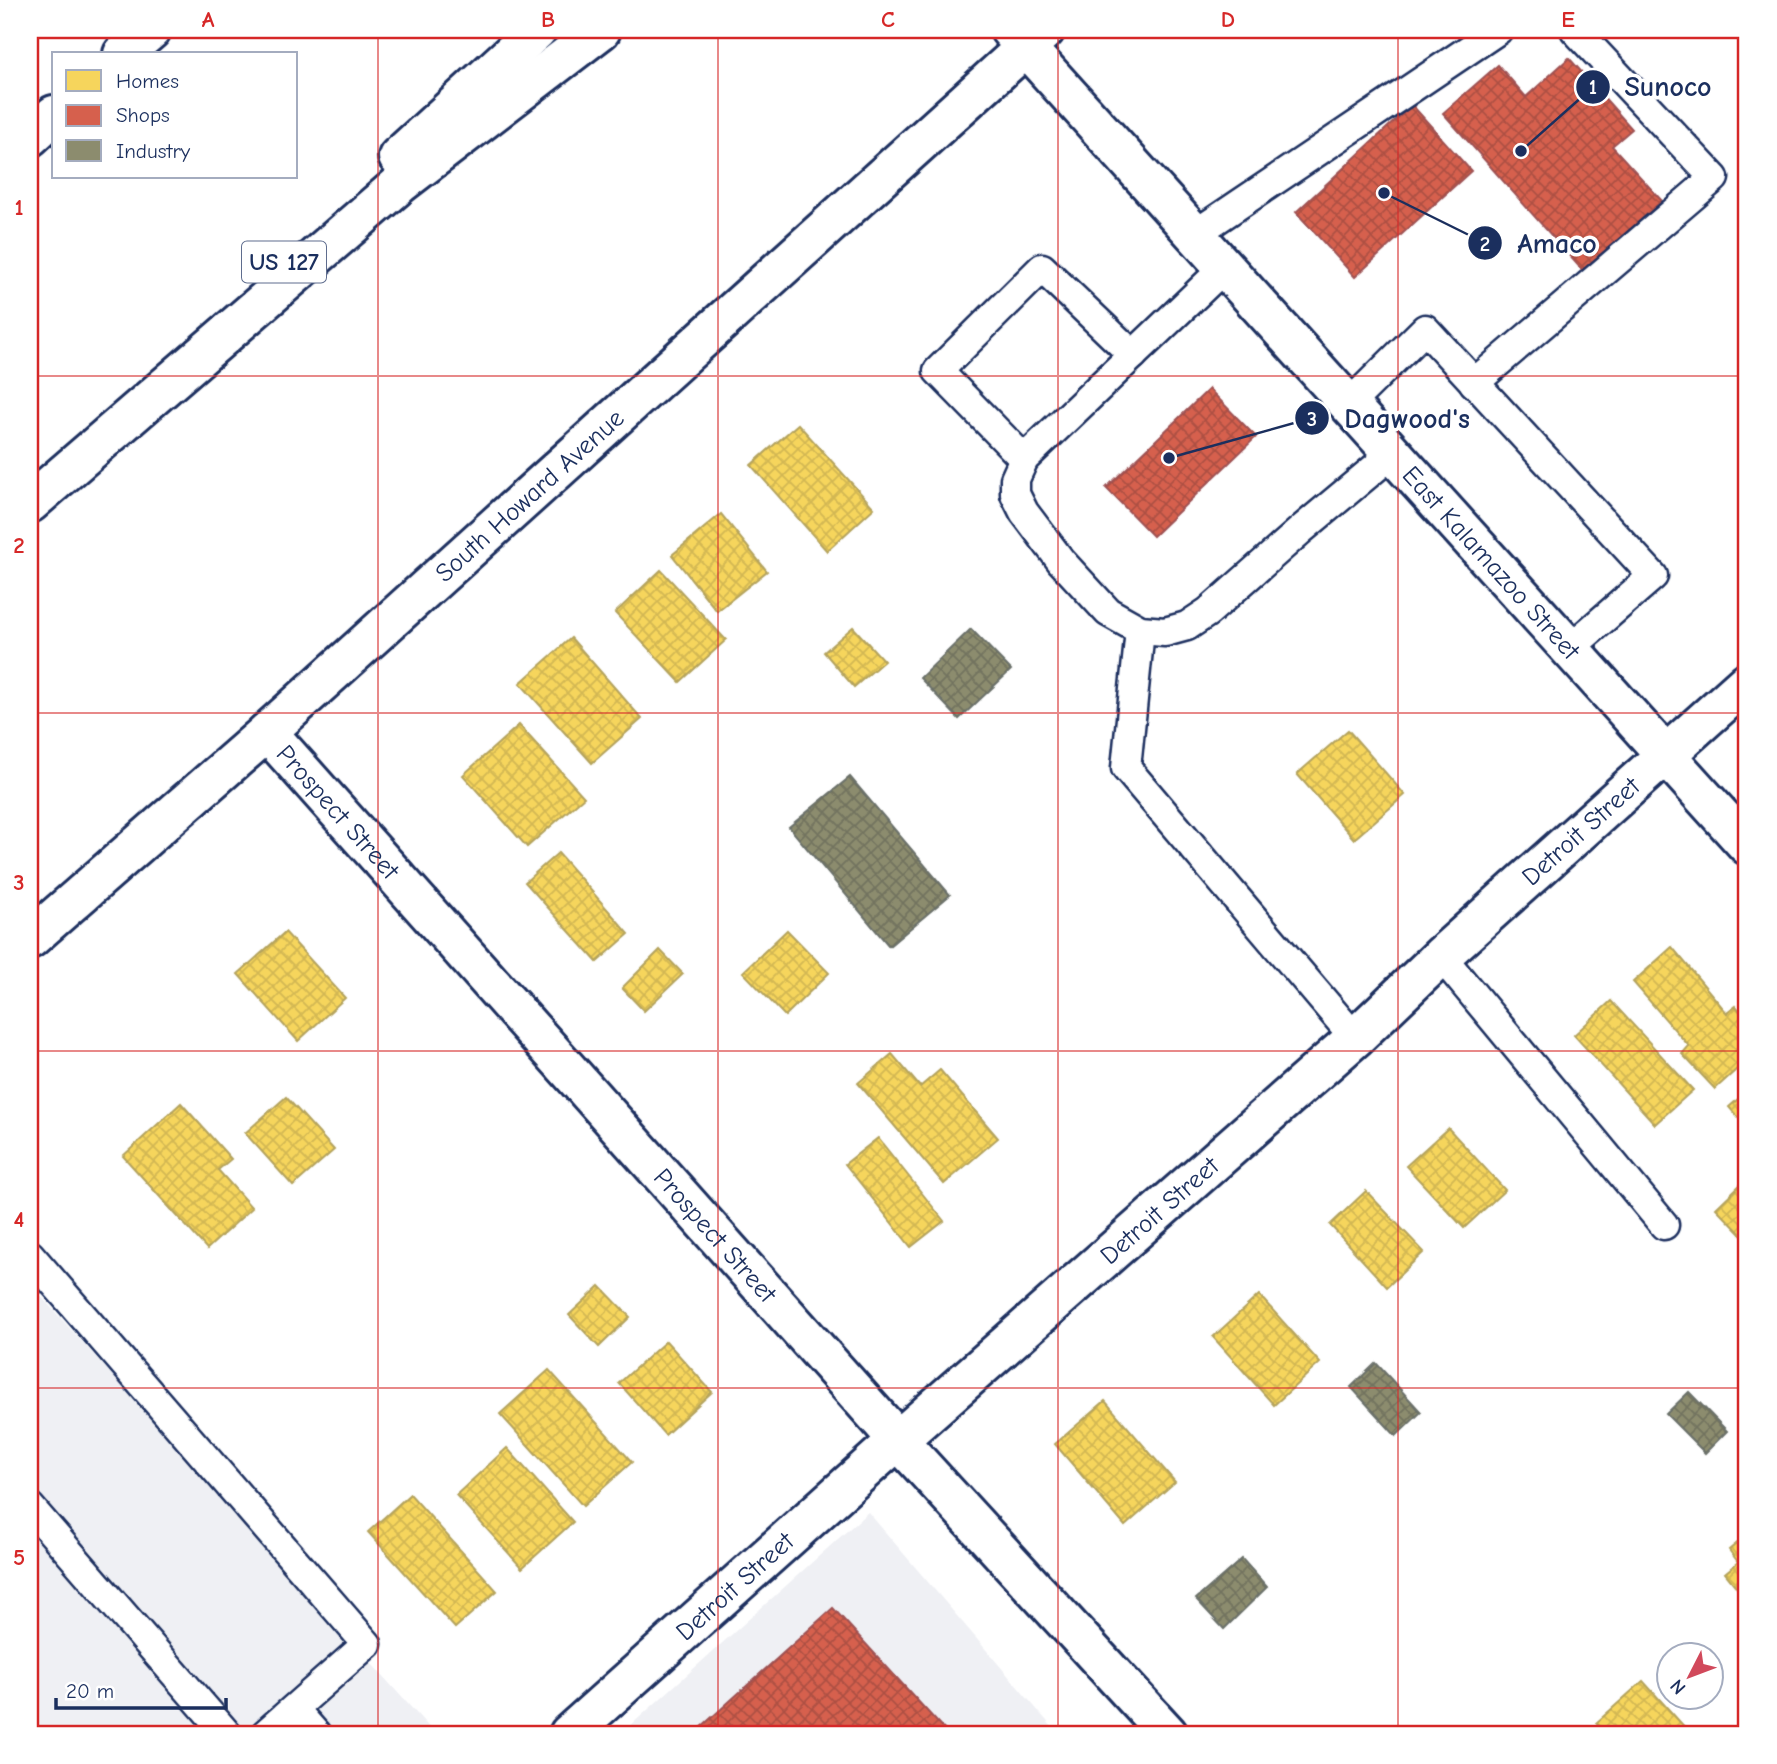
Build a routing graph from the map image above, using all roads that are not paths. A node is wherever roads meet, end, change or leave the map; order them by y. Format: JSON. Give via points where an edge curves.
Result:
{"nodes":[{"id":1,"x":151,"y":30,"type":"edge"},
{"id":2,"x":537,"y":30,"type":"edge"},
{"id":3,"x":601,"y":30,"type":"edge"},
{"id":4,"x":1498,"y":30,"type":"edge"},
{"id":5,"x":1575,"y":30,"type":"edge"},
{"id":6,"x":1027,"y":35,"type":"edge"},
{"id":7,"x":125,"y":52,"type":"edge"},
{"id":8,"x":52,"y":117,"type":"edge"},
{"id":9,"x":30,"y":137,"type":"edge"},
{"id":10,"x":1195,"y":234,"type":"junction"},
{"id":11,"x":1225,"y":267,"type":"junction"},
{"id":12,"x":1133,"y":355,"type":"junction"},
{"id":13,"x":1474,"y":383,"type":"junction"},
{"id":14,"x":1349,"y":404,"type":"junction"},
{"id":15,"x":1394,"y":453,"type":"junction"},
{"id":16,"x":1024,"y":459,"type":"junction"},
{"id":17,"x":30,"y":494,"type":"edge"},
{"id":18,"x":30,"y":503,"type":"edge"},
{"id":19,"x":1140,"y":630,"type":"junction"},
{"id":20,"x":1569,"y":649,"type":"junction"},
{"id":21,"x":1747,"y":682,"type":"edge"},
{"id":22,"x":267,"y":732,"type":"junction"},
{"id":23,"x":1665,"y":755,"type":"junction"},
{"id":24,"x":1747,"y":845,"type":"edge"},
{"id":25,"x":30,"y":939,"type":"edge"},
{"id":26,"x":1441,"y":956,"type":"junction"},
{"id":27,"x":1355,"y":1038,"type":"junction"},
{"id":28,"x":1664,"y":1225,"type":"dead end"},
{"id":29,"x":30,"y":1255,"type":"edge"},
{"id":30,"x":898,"y":1440,"type":"junction"},
{"id":31,"x":30,"y":1507,"type":"edge"},
{"id":32,"x":294,"y":1709,"type":"junction"},
{"id":33,"x":227,"y":1734,"type":"edge"},
{"id":34,"x":265,"y":1734,"type":"edge"},
{"id":35,"x":316,"y":1734,"type":"edge"},
{"id":36,"x":569,"y":1734,"type":"edge"},
{"id":37,"x":1168,"y":1734,"type":"edge"}],
"edges":[{"from":1,"to":7,"type":"main road"},
{"from":2,"to":17,"type":"main road","number":"US 127"},
{"from":3,"to":18,"type":"main road","via":[[400,184]]},
{"from":4,"to":10,"type":"lane"},
{"from":5,"to":13,"type":"lane","via":[[1714,178]]},
{"from":6,"to":10,"type":"main road","name":"East Kalamazoo Street"},
{"from":6,"to":22,"type":"main road","name":"South Howard Avenue"},
{"from":8,"to":9,"type":"main road"},
{"from":10,"to":11,"type":"main road","name":"East Kalamazoo Street"},
{"from":11,"to":12,"type":"lane"},
{"from":11,"to":14,"type":"main road","name":"East Kalamazoo Street"},
{"from":12,"to":16,"type":"lane"},
{"from":12,"to":16,"type":"lane","via":[[1042,268],[938,370]]},
{"from":13,"to":14,"type":"lane","via":[[1425,329]]},
{"from":13,"to":20,"type":"lane","via":[[1653,576]]},
{"from":14,"to":15,"type":"main road","name":"East Kalamazoo Street"},
{"from":15,"to":19,"type":"lane","via":[[1208,612],[1187,626],[1165,632]]},
{"from":15,"to":20,"type":"main road","name":"East Kalamazoo Street"},
{"from":16,"to":19,"type":"lane","via":[[1015,479],[1015,494],[1024,512],[1108,612]]},
{"from":19,"to":27,"type":"lane","via":[[1126,768]]},
{"from":20,"to":23,"type":"main road","name":"East Kalamazoo Street"},
{"from":21,"to":23,"type":"main road","name":"Detroit Street"},
{"from":22,"to":25,"type":"main road","name":"South Howard Avenue"},
{"from":22,"to":30,"type":"main road","name":"Prospect Street"},
{"from":23,"to":24,"type":"main road","name":"East Kalamazoo Street"},
{"from":23,"to":26,"type":"main road","name":"Detroit Street"},
{"from":26,"to":27,"type":"main road","name":"Detroit Street"},
{"from":26,"to":28,"type":"lane"},
{"from":27,"to":30,"type":"main road","name":"Detroit Street"},
{"from":29,"to":32,"type":"lane","via":[[367,1644]]},
{"from":30,"to":36,"type":"main road","name":"Detroit Street"},
{"from":30,"to":37,"type":"main road","name":"Prospect Street"},
{"from":31,"to":33,"type":"lane"},
{"from":32,"to":34,"type":"lane"},
{"from":32,"to":35,"type":"lane"}]}
